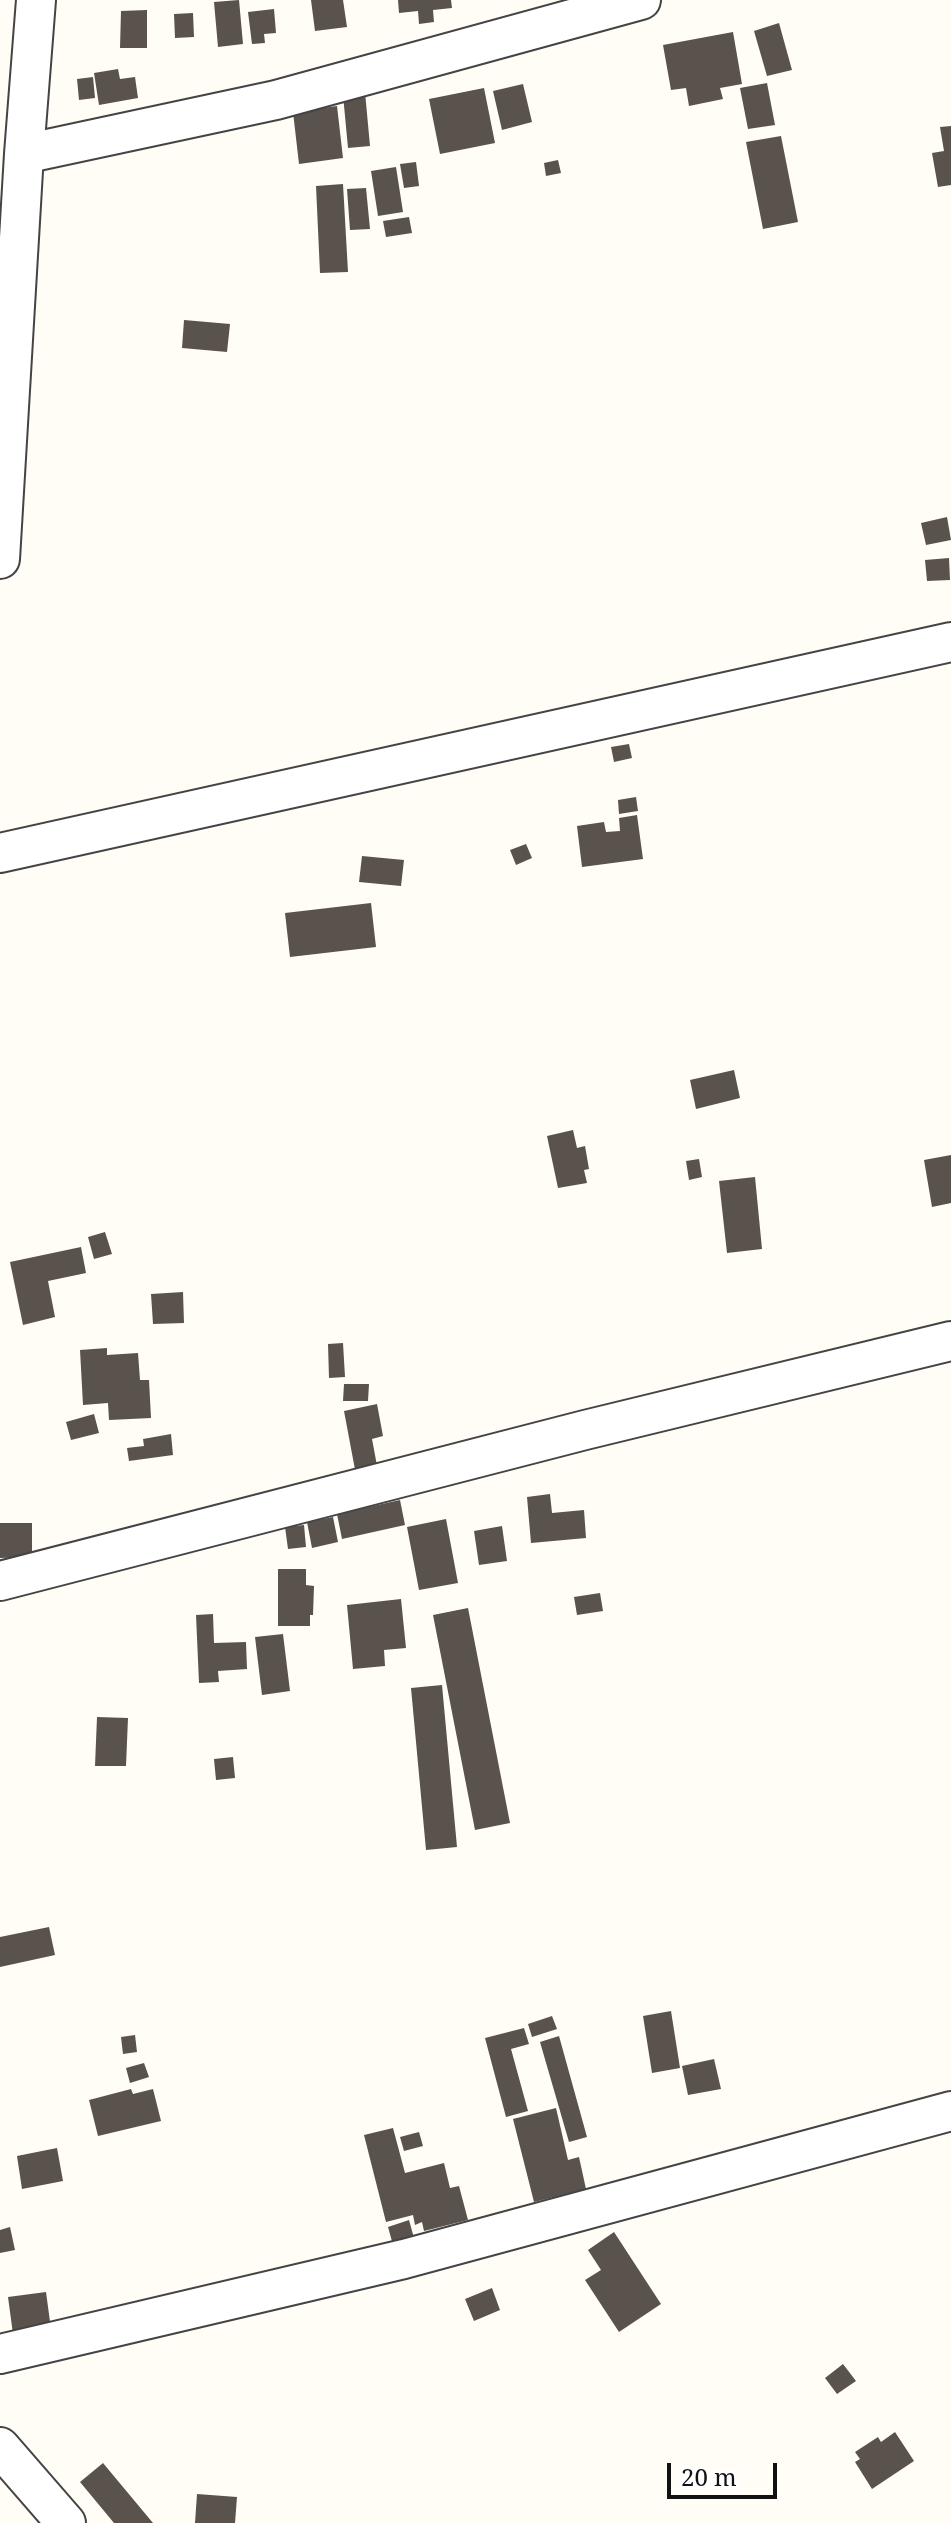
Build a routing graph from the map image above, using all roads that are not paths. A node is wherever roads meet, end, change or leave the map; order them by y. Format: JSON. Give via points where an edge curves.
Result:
{"nodes":[{"id":1,"x":36,"y":0,"type":"edge"},
{"id":2,"x":641,"y":0,"type":"edge"},
{"id":3,"x":24,"y":154,"type":"junction"},
{"id":4,"x":6,"y":348,"type":"edge"},
{"id":5,"x":0,"y":559,"type":"edge"},
{"id":6,"x":951,"y":642,"type":"edge"},
{"id":7,"x":0,"y":853,"type":"edge"},
{"id":8,"x":951,"y":1341,"type":"edge"},
{"id":9,"x":0,"y":1581,"type":"edge"},
{"id":10,"x":951,"y":2111,"type":"edge"},
{"id":11,"x":0,"y":2354,"type":"edge"},
{"id":12,"x":0,"y":2447,"type":"edge"},
{"id":13,"x":66,"y":2523,"type":"edge"}],
"edges":[{"from":1,"to":3,"type":"street"},
{"from":2,"to":3,"type":"street","via":[[276,100]]},
{"from":3,"to":4,"type":"street"},
{"from":4,"to":5,"type":"street"},
{"from":6,"to":7,"type":"street"},
{"from":8,"to":9,"type":"street"},
{"from":10,"to":11,"type":"street","via":[[404,2259]]},
{"from":12,"to":13,"type":"street"}]}
